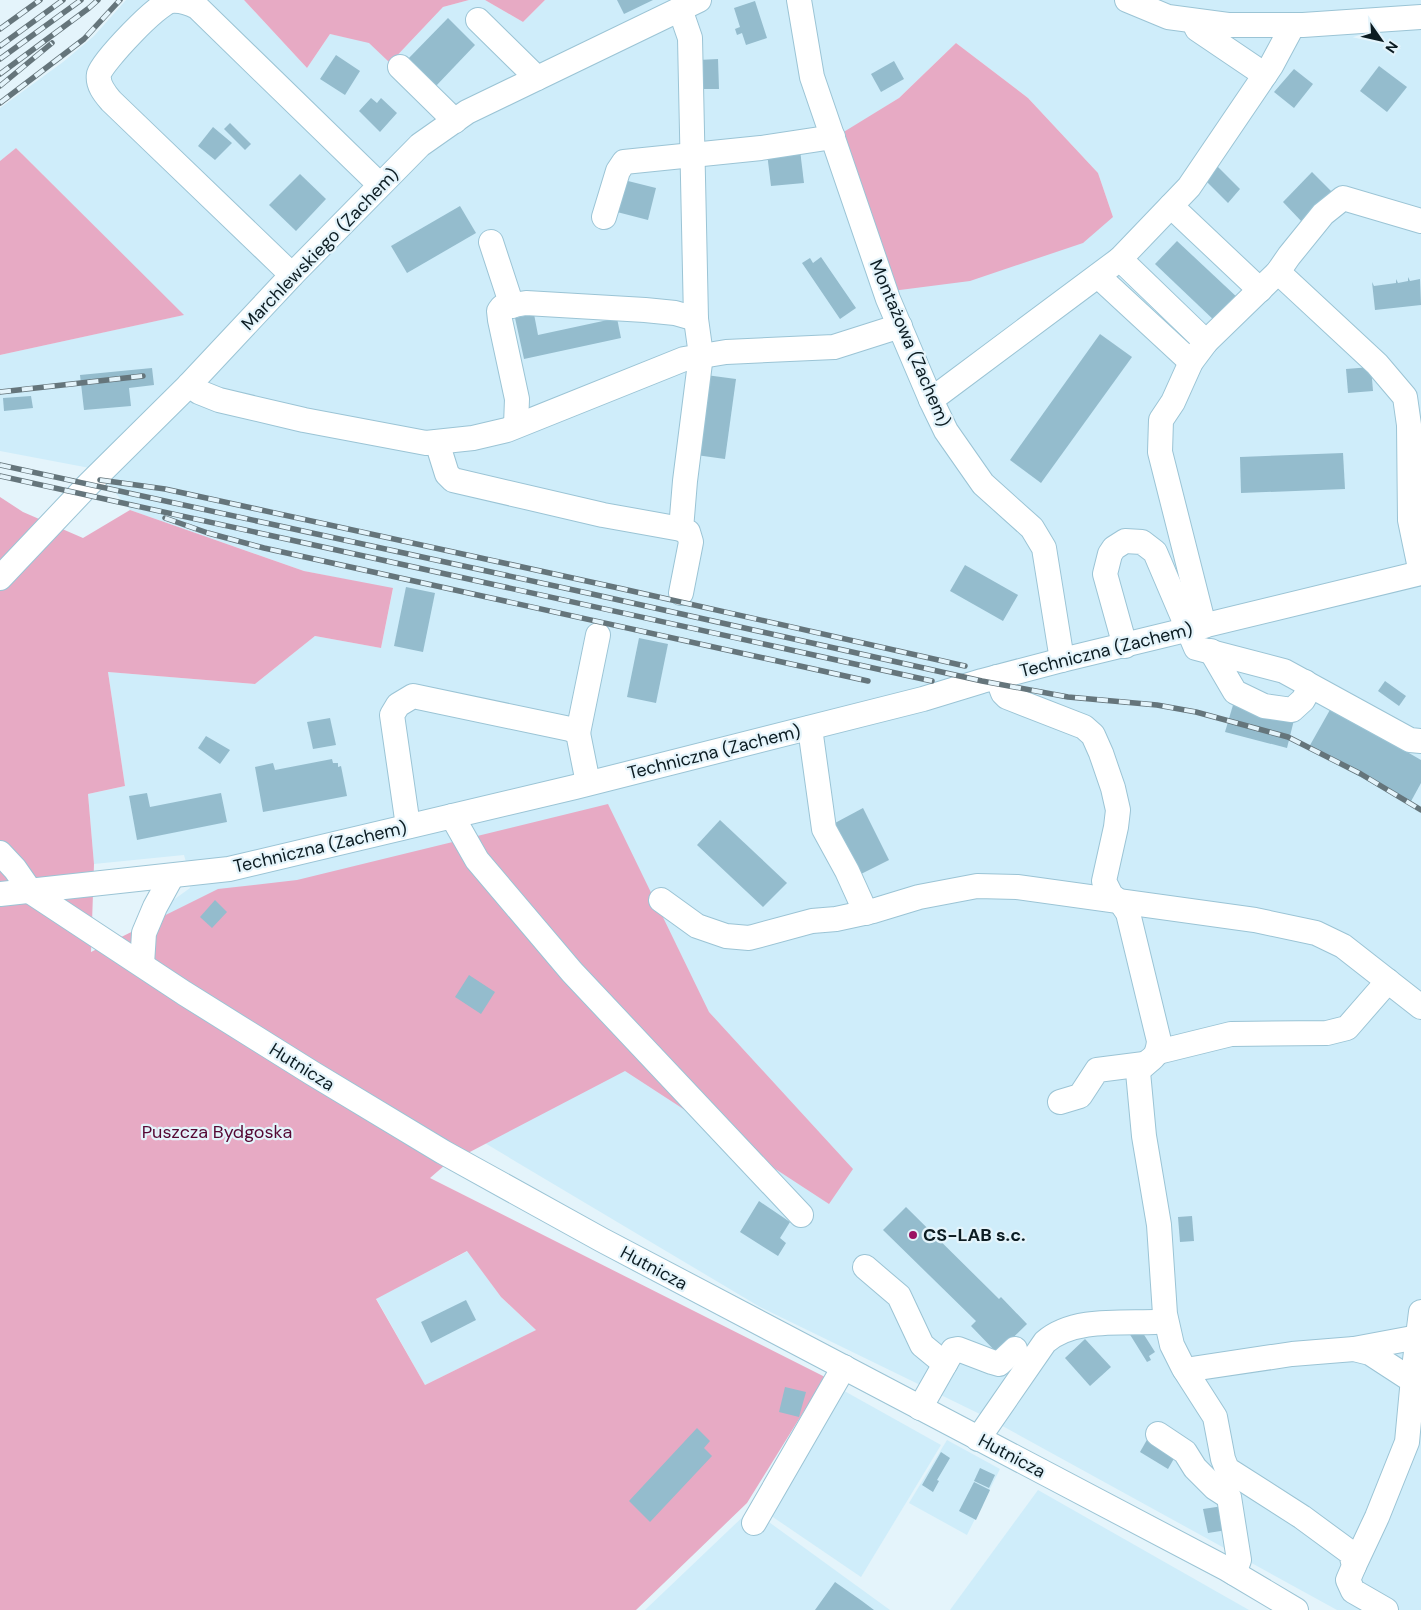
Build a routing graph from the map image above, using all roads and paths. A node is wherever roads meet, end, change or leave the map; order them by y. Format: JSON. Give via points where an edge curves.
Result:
{"nodes":[{"id":1,"x":799,"y":0,"type":"edge"},
{"id":2,"x":1127,"y":0,"type":"edge"},
{"id":3,"x":689,"y":5,"type":"edge"},
{"id":4,"x":1421,"y":17,"type":"edge"},
{"id":5,"x":478,"y":20,"type":"dead end"},
{"id":6,"x":1194,"y":22,"type":"junction"},
{"id":7,"x":1293,"y":25,"type":"junction"},
{"id":8,"x":400,"y":68,"type":"dead end"},
{"id":9,"x":1265,"y":75,"type":"junction"},
{"id":10,"x":537,"y":78,"type":"junction"},
{"id":11,"x":455,"y":121,"type":"junction"},
{"id":12,"x":833,"y":137,"type":"junction"},
{"id":13,"x":693,"y":155,"type":"junction"},
{"id":14,"x":380,"y":185,"type":"junction"},
{"id":15,"x":1171,"y":206,"type":"junction"},
{"id":16,"x":604,"y":217,"type":"dead end"},
{"id":17,"x":1421,"y":221,"type":"edge"},
{"id":18,"x":491,"y":242,"type":"dead end"},
{"id":19,"x":1120,"y":259,"type":"junction"},
{"id":20,"x":1278,"y":272,"type":"junction"},
{"id":21,"x":292,"y":275,"type":"junction"},
{"id":22,"x":1098,"y":276,"type":"junction"},
{"id":23,"x":1260,"y":290,"type":"junction"},
{"id":24,"x":512,"y":306,"type":"junction"},
{"id":25,"x":696,"y":319,"type":"junction"},
{"id":26,"x":900,"y":326,"type":"junction"},
{"id":27,"x":1206,"y":342,"type":"junction"},
{"id":28,"x":701,"y":355,"type":"junction"},
{"id":29,"x":1190,"y":362,"type":"junction"},
{"id":30,"x":189,"y":385,"type":"junction"},
{"id":31,"x":931,"y":400,"type":"junction"},
{"id":32,"x":516,"y":425,"type":"junction"},
{"id":33,"x":437,"y":442,"type":"junction"},
{"id":34,"x":681,"y":529,"type":"junction"},
{"id":35,"x":1421,"y":573,"type":"edge"},
{"id":36,"x":0,"y":578,"type":"edge"},
{"id":37,"x":681,"y":593,"type":"dead end"},
{"id":38,"x":1197,"y":628,"type":"junction"},
{"id":39,"x":598,"y":635,"type":"dead end"},
{"id":40,"x":1125,"y":646,"type":"junction"},
{"id":41,"x":1211,"y":651,"type":"junction"},
{"id":42,"x":1062,"y":660,"type":"junction"},
{"id":43,"x":997,"y":677,"type":"junction"},
{"id":44,"x":1305,"y":682,"type":"junction"},
{"id":45,"x":810,"y":728,"type":"junction"},
{"id":46,"x":578,"y":733,"type":"junction"},
{"id":47,"x":1421,"y":741,"type":"edge"},
{"id":48,"x":588,"y":783,"type":"junction"},
{"id":49,"x":452,"y":816,"type":"junction"},
{"id":50,"x":408,"y":826,"type":"junction"},
{"id":51,"x":0,"y":853,"type":"edge"},
{"id":52,"x":172,"y":876,"type":"junction"},
{"id":53,"x":31,"y":892,"type":"junction"},
{"id":54,"x":0,"y":894,"type":"edge"},
{"id":55,"x":661,"y":900,"type":"dead end"},
{"id":56,"x":1118,"y":901,"type":"junction"},
{"id":57,"x":866,"y":912,"type":"junction"},
{"id":58,"x":142,"y":964,"type":"junction"},
{"id":59,"x":1388,"y":981,"type":"junction"},
{"id":60,"x":1421,"y":1007,"type":"edge"},
{"id":61,"x":1151,"y":1058,"type":"junction"},
{"id":62,"x":1060,"y":1102,"type":"dead end"},
{"id":63,"x":801,"y":1215,"type":"dead end"},
{"id":64,"x":865,"y":1267,"type":"dead end"},
{"id":65,"x":1421,"y":1312,"type":"edge"},
{"id":66,"x":1155,"y":1322,"type":"dead end"},
{"id":67,"x":1418,"y":1337,"type":"junction"},
{"id":68,"x":1015,"y":1349,"type":"dead end"},
{"id":69,"x":1354,"y":1349,"type":"junction"},
{"id":70,"x":945,"y":1364,"type":"junction"},
{"id":71,"x":844,"y":1367,"type":"junction"},
{"id":72,"x":1185,"y":1370,"type":"junction"},
{"id":73,"x":1413,"y":1381,"type":"junction"},
{"id":74,"x":920,"y":1408,"type":"junction"},
{"id":75,"x":1158,"y":1434,"type":"dead end"},
{"id":76,"x":1414,"y":1437,"type":"edge"},
{"id":77,"x":978,"y":1439,"type":"junction"},
{"id":78,"x":754,"y":1523,"type":"dead end"},
{"id":79,"x":1354,"y":1566,"type":"junction"},
{"id":80,"x":1234,"y":1573,"type":"junction"},
{"id":81,"x":1296,"y":1610,"type":"edge"},
{"id":82,"x":1386,"y":1610,"type":"edge"}],
"edges":[{"from":1,"to":12,"type":"street","name":"Montażowa (Zachem)","via":[[812,77]]},
{"from":2,"to":6,"type":"street","via":[[1168,17]]},
{"from":3,"to":10,"type":"street","name":"Marchlewskiego (Zachem)"},
{"from":3,"to":13,"type":"street"},
{"from":4,"to":7,"type":"street"},
{"from":5,"to":10,"type":"street"},
{"from":6,"to":7,"type":"street"},
{"from":6,"to":9,"type":"street","via":[[1196,30]]},
{"from":7,"to":9,"type":"street"},
{"from":8,"to":11,"type":"street"},
{"from":9,"to":15,"type":"street","via":[[1189,187]]},
{"from":10,"to":11,"type":"street","name":"Marchlewskiego (Zachem)"},
{"from":11,"to":14,"type":"street","name":"Marchlewskiego (Zachem)","via":[[420,145]]},
{"from":12,"to":13,"type":"street"},
{"from":12,"to":26,"type":"street","name":"Montażowa (Zachem)"},
{"from":13,"to":16,"type":"street","via":[[624,162],[618,171]]},
{"from":13,"to":25,"type":"street"},
{"from":14,"to":21,"type":"street","name":"Marchlewskiego (Zachem)"},
{"from":14,"to":21,"type":"street","via":[[197,7],[185,1],[171,0],[158,7],[107,61],[99,75],[101,90]]},
{"from":15,"to":19,"type":"street"},
{"from":15,"to":23,"type":"street"},
{"from":17,"to":20,"type":"street","via":[[1343,198],[1324,214]]},
{"from":18,"to":24,"type":"street"},
{"from":19,"to":22,"type":"street"},
{"from":19,"to":27,"type":"street"},
{"from":20,"to":23,"type":"street"},
{"from":20,"to":35,"type":"street","via":[[1377,364],[1405,397],[1409,425],[1410,520]]},
{"from":21,"to":30,"type":"street","name":"Marchlewskiego (Zachem)"},
{"from":22,"to":29,"type":"street"},
{"from":22,"to":31,"type":"street"},
{"from":23,"to":27,"type":"street"},
{"from":24,"to":25,"type":"street","via":[[526,303],[645,310]]},
{"from":24,"to":32,"type":"street","via":[[502,307],[499,311],[517,399]]},
{"from":25,"to":28,"type":"street"},
{"from":26,"to":28,"type":"street","via":[[834,347]]},
{"from":26,"to":31,"type":"street","name":"Montażowa (Zachem)"},
{"from":27,"to":29,"type":"street"},
{"from":28,"to":32,"type":"street"},
{"from":28,"to":34,"type":"street"},
{"from":29,"to":38,"type":"street","via":[[1173,402],[1161,420],[1160,452]]},
{"from":30,"to":33,"type":"street","via":[[219,400],[304,420],[417,442]]},
{"from":30,"to":36,"type":"street","name":"Marchlewskiego (Zachem)"},
{"from":31,"to":42,"type":"street","name":"Montażowa (Zachem)","via":[[946,431],[983,484],[1032,528],[1044,548]]},
{"from":32,"to":33,"type":"street","via":[[473,438]]},
{"from":33,"to":34,"type":"street","via":[[447,474],[453,480],[603,515]]},
{"from":34,"to":37,"type":"street","via":[[688,532],[691,542]]},
{"from":35,"to":38,"type":"street","name":"Techniczna (Zachem)"},
{"from":38,"to":40,"type":"street","name":"Techniczna (Zachem)"},
{"from":38,"to":40,"type":"street","via":[[1155,552],[1142,542],[1125,541],[1110,554],[1105,574]]},
{"from":38,"to":41,"type":"street","via":[[1196,648]]},
{"from":39,"to":46,"type":"street"},
{"from":40,"to":42,"type":"street","name":"Techniczna (Zachem)"},
{"from":41,"to":44,"type":"street","via":[[1284,671]]},
{"from":41,"to":44,"type":"street","via":[[1236,692],[1264,706],[1292,710],[1308,691]]},
{"from":42,"to":43,"type":"street","name":"Techniczna (Zachem)"},
{"from":43,"to":45,"type":"street","name":"Techniczna (Zachem)"},
{"from":43,"to":56,"type":"street","via":[[1007,697],[1072,721],[1093,735],[1114,788],[1118,810],[1104,881]]},
{"from":44,"to":47,"type":"street","via":[[1410,740]]},
{"from":45,"to":48,"type":"street","name":"Techniczna (Zachem)"},
{"from":45,"to":57,"type":"street","via":[[824,829]]},
{"from":46,"to":48,"type":"street"},
{"from":46,"to":50,"type":"street","via":[[413,696],[398,705],[392,715]]},
{"from":48,"to":49,"type":"street","name":"Techniczna (Zachem)"},
{"from":49,"to":50,"type":"street","name":"Techniczna (Zachem)"},
{"from":49,"to":63,"type":"street","via":[[477,860],[572,972]]},
{"from":50,"to":52,"type":"street","name":"Techniczna (Zachem)","via":[[229,869]]},
{"from":51,"to":53,"type":"street"},
{"from":52,"to":53,"type":"street","name":"Techniczna (Zachem)"},
{"from":52,"to":58,"type":"street","via":[[144,933]]},
{"from":53,"to":54,"type":"street","name":"Techniczna (Zachem)"},
{"from":53,"to":58,"type":"street","name":"Hutnicza"},
{"from":55,"to":57,"type":"street","via":[[697,926],[726,936],[749,938],[812,921]]},
{"from":56,"to":57,"type":"street","via":[[1017,887],[976,886]]},
{"from":56,"to":59,"type":"street","via":[[1255,920],[1316,933],[1343,946]]},
{"from":56,"to":61,"type":"street","via":[[1128,914],[1159,1041]]},
{"from":58,"to":71,"type":"street","name":"Hutnicza","via":[[312,1073],[444,1152]]},
{"from":59,"to":60,"type":"street"},
{"from":59,"to":61,"type":"street","via":[[1346,1028],[1327,1033],[1232,1034]]},
{"from":61,"to":62,"type":"street","via":[[1097,1070],[1080,1096]]},
{"from":61,"to":72,"type":"street","via":[[1138,1072],[1144,1136],[1158,1225],[1165,1314],[1172,1346]]},
{"from":64,"to":70,"type":"street","via":[[899,1296],[922,1345]]},
{"from":65,"to":67,"type":"street"},
{"from":66,"to":77,"type":"street","via":[[1076,1326],[1055,1334],[1045,1342]]},
{"from":67,"to":69,"type":"street"},
{"from":67,"to":73,"type":"street"},
{"from":68,"to":70,"type":"street","via":[[1000,1364],[958,1349]]},
{"from":69,"to":72,"type":"street","via":[[1292,1354]]},
{"from":69,"to":73,"type":"street","via":[[1370,1353]]},
{"from":70,"to":74,"type":"street"},
{"from":71,"to":74,"type":"street","name":"Hutnicza"},
{"from":71,"to":78,"type":"street"},
{"from":72,"to":79,"type":"street","via":[[1214,1417],[1227,1469],[1351,1553]]},
{"from":73,"to":76,"type":"street"},
{"from":74,"to":77,"type":"street","name":"Hutnicza"},
{"from":75,"to":80,"type":"street","via":[[1185,1452],[1195,1468],[1229,1497],[1239,1560]]},
{"from":76,"to":79,"type":"street","via":[[1407,1442],[1378,1517]]},
{"from":77,"to":80,"type":"street","name":"Hutnicza"},
{"from":79,"to":82,"type":"street","via":[[1348,1580],[1353,1591]]},
{"from":80,"to":81,"type":"street","name":"Hutnicza"}]}
